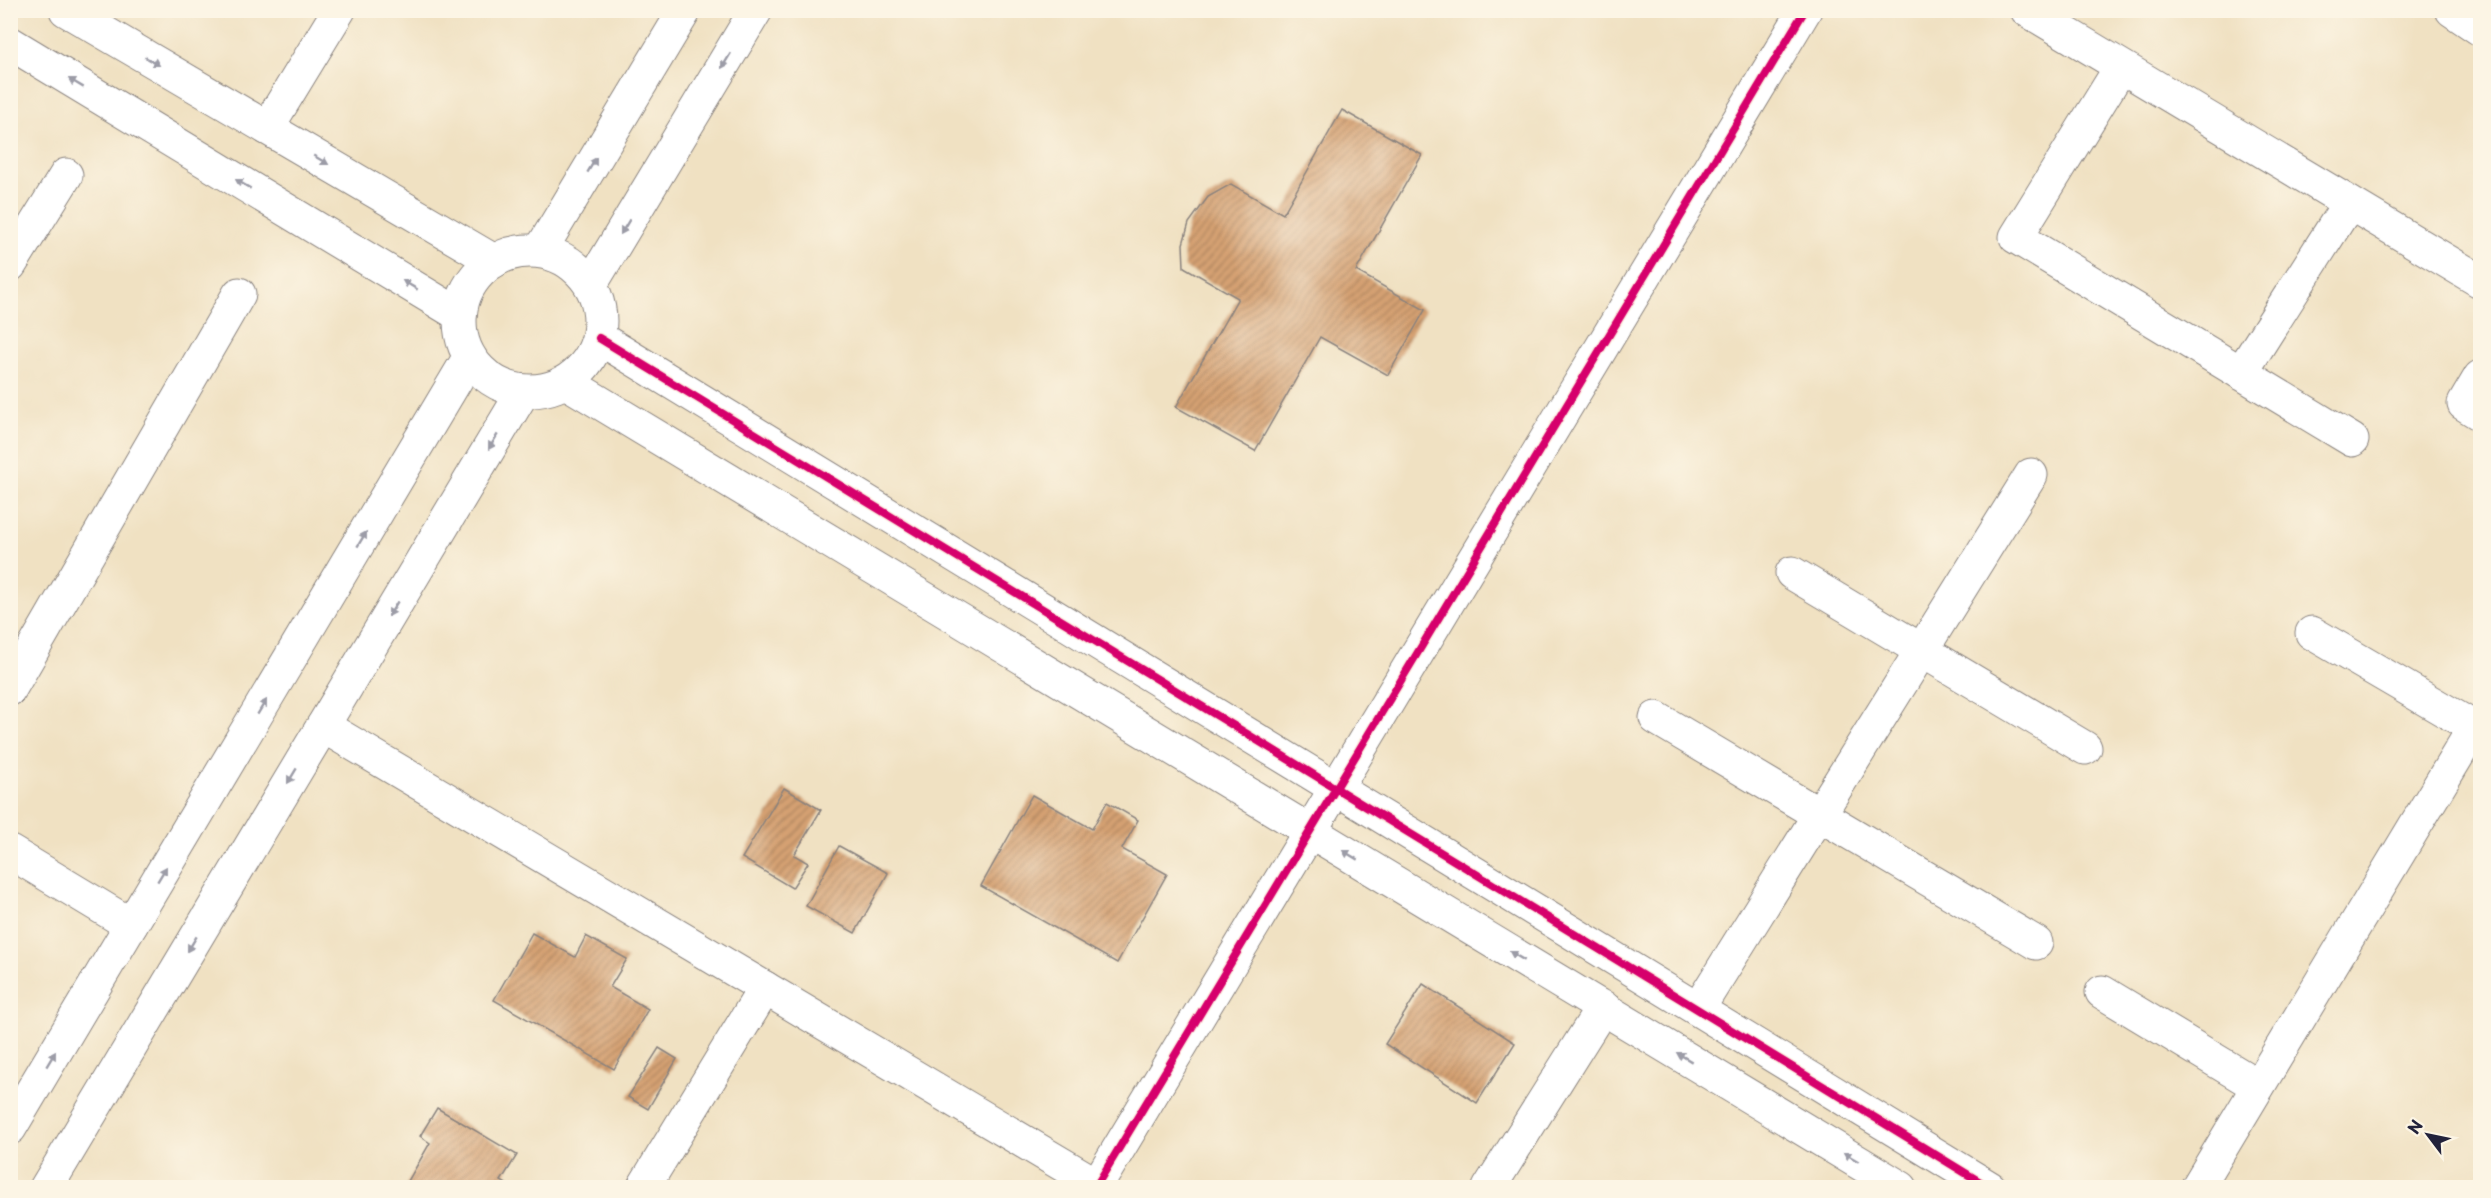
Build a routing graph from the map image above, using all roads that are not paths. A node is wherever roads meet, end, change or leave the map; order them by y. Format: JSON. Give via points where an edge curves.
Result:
{"nodes":[{"id":1,"x":66,"y":10,"type":"edge"},
{"id":2,"x":339,"y":10,"type":"edge"},
{"id":3,"x":685,"y":10,"type":"edge"},
{"id":4,"x":756,"y":10,"type":"edge"},
{"id":5,"x":1805,"y":10,"type":"edge"},
{"id":6,"x":2027,"y":10,"type":"edge"},
{"id":7,"x":2452,"y":10,"type":"edge"},
{"id":8,"x":2481,"y":29,"type":"edge"},
{"id":9,"x":10,"y":43,"type":"edge"},
{"id":10,"x":2121,"y":67,"type":"junction"},
{"id":11,"x":267,"y":128,"type":"junction"},
{"id":12,"x":66,"y":175,"type":"dead end"},
{"id":13,"x":2349,"y":203,"type":"junction"},
{"id":14,"x":540,"y":251,"type":"junction"},
{"id":15,"x":494,"y":261,"type":"junction"},
{"id":16,"x":10,"y":265,"type":"edge"},
{"id":17,"x":2481,"y":281,"type":"edge"},
{"id":18,"x":591,"y":284,"type":"junction"},
{"id":19,"x":239,"y":294,"type":"dead end"},
{"id":20,"x":460,"y":315,"type":"junction"},
{"id":21,"x":599,"y":338,"type":"junction"},
{"id":22,"x":470,"y":358,"type":"junction"},
{"id":23,"x":2241,"y":373,"type":"junction"},
{"id":24,"x":2481,"y":376,"type":"edge"},
{"id":25,"x":566,"y":382,"type":"junction"},
{"id":26,"x":523,"y":392,"type":"junction"},
{"id":27,"x":2481,"y":414,"type":"edge"},
{"id":28,"x":2352,"y":440,"type":"dead end"},
{"id":29,"x":2031,"y":475,"type":"dead end"},
{"id":30,"x":1792,"y":573,"type":"dead end"},
{"id":31,"x":2312,"y":633,"type":"dead end"},
{"id":32,"x":1921,"y":650,"type":"junction"},
{"id":33,"x":10,"y":689,"type":"edge"},
{"id":34,"x":1656,"y":718,"type":"dead end"},
{"id":35,"x":323,"y":726,"type":"junction"},
{"id":36,"x":2477,"y":729,"type":"edge"},
{"id":37,"x":2085,"y":748,"type":"dead end"},
{"id":38,"x":1336,"y":789,"type":"junction"},
{"id":39,"x":1819,"y":815,"type":"junction"},
{"id":40,"x":1311,"y":831,"type":"junction"},
{"id":41,"x":10,"y":852,"type":"edge"},
{"id":42,"x":131,"y":925,"type":"junction"},
{"id":43,"x":2036,"y":944,"type":"dead end"},
{"id":44,"x":765,"y":988,"type":"junction"},
{"id":45,"x":2102,"y":992,"type":"dead end"},
{"id":46,"x":1603,"y":1007,"type":"junction"},
{"id":47,"x":1698,"y":1009,"type":"junction"},
{"id":48,"x":2258,"y":1086,"type":"junction"},
{"id":49,"x":20,"y":1089,"type":"edge"},
{"id":50,"x":10,"y":1128,"type":"edge"},
{"id":51,"x":1096,"y":1186,"type":"edge"},
{"id":52,"x":46,"y":1188,"type":"edge"},
{"id":53,"x":643,"y":1188,"type":"edge"},
{"id":54,"x":1489,"y":1188,"type":"edge"},
{"id":55,"x":1901,"y":1188,"type":"edge"},
{"id":56,"x":1990,"y":1188,"type":"edge"},
{"id":57,"x":2197,"y":1188,"type":"edge"}],
"edges":[{"from":1,"to":11,"type":"street","one_way":true},
{"from":2,"to":11,"type":"street"},
{"from":14,"to":3,"type":"street","one_way":true},
{"from":4,"to":18,"type":"street","one_way":true},
{"from":5,"to":38,"type":"street"},
{"from":6,"to":10,"type":"street"},
{"from":7,"to":8,"type":"street"},
{"from":20,"to":9,"type":"street","one_way":true},
{"from":10,"to":13,"type":"street"},
{"from":10,"to":23,"type":"street","via":[[2016,237]]},
{"from":11,"to":15,"type":"street","one_way":true},
{"from":12,"to":16,"type":"street"},
{"from":13,"to":17,"type":"street"},
{"from":13,"to":23,"type":"street"},
{"from":14,"to":15,"type":"street","via":[[519,251]]},
{"from":14,"to":18,"type":"street","via":[[572,264]]},
{"from":15,"to":20,"type":"street","via":[[472,281]]},
{"from":18,"to":21,"type":"street","via":[[600,310]]},
{"from":19,"to":33,"type":"street"},
{"from":20,"to":22,"type":"street","via":[[460,335]]},
{"from":21,"to":25,"type":"street","via":[[588,362]]},
{"from":21,"to":38,"type":"street"},
{"from":22,"to":26,"type":"street","via":[[490,380]]},
{"from":42,"to":22,"type":"street","one_way":true},
{"from":23,"to":28,"type":"street"},
{"from":24,"to":27,"type":"street","via":[[2464,404]]},
{"from":25,"to":26,"type":"street","via":[[543,391]]},
{"from":25,"to":40,"type":"street"},
{"from":26,"to":35,"type":"street","one_way":true},
{"from":29,"to":32,"type":"street"},
{"from":30,"to":32,"type":"street"},
{"from":31,"to":36,"type":"street"},
{"from":32,"to":37,"type":"street"},
{"from":32,"to":39,"type":"street"},
{"from":34,"to":39,"type":"street"},
{"from":35,"to":44,"type":"street"},
{"from":35,"to":52,"type":"street","one_way":true},
{"from":36,"to":48,"type":"street"},
{"from":38,"to":40,"type":"street"},
{"from":38,"to":47,"type":"street"},
{"from":39,"to":43,"type":"street"},
{"from":39,"to":47,"type":"street"},
{"from":46,"to":40,"type":"street","one_way":true},
{"from":40,"to":51,"type":"street"},
{"from":41,"to":42,"type":"street"},
{"from":49,"to":42,"type":"street","one_way":true},
{"from":44,"to":51,"type":"street"},
{"from":44,"to":53,"type":"street"},
{"from":45,"to":48,"type":"street"},
{"from":46,"to":54,"type":"street"},
{"from":55,"to":46,"type":"street","one_way":true},
{"from":47,"to":56,"type":"street"},
{"from":48,"to":57,"type":"street"},
{"from":49,"to":50,"type":"street"}]}
